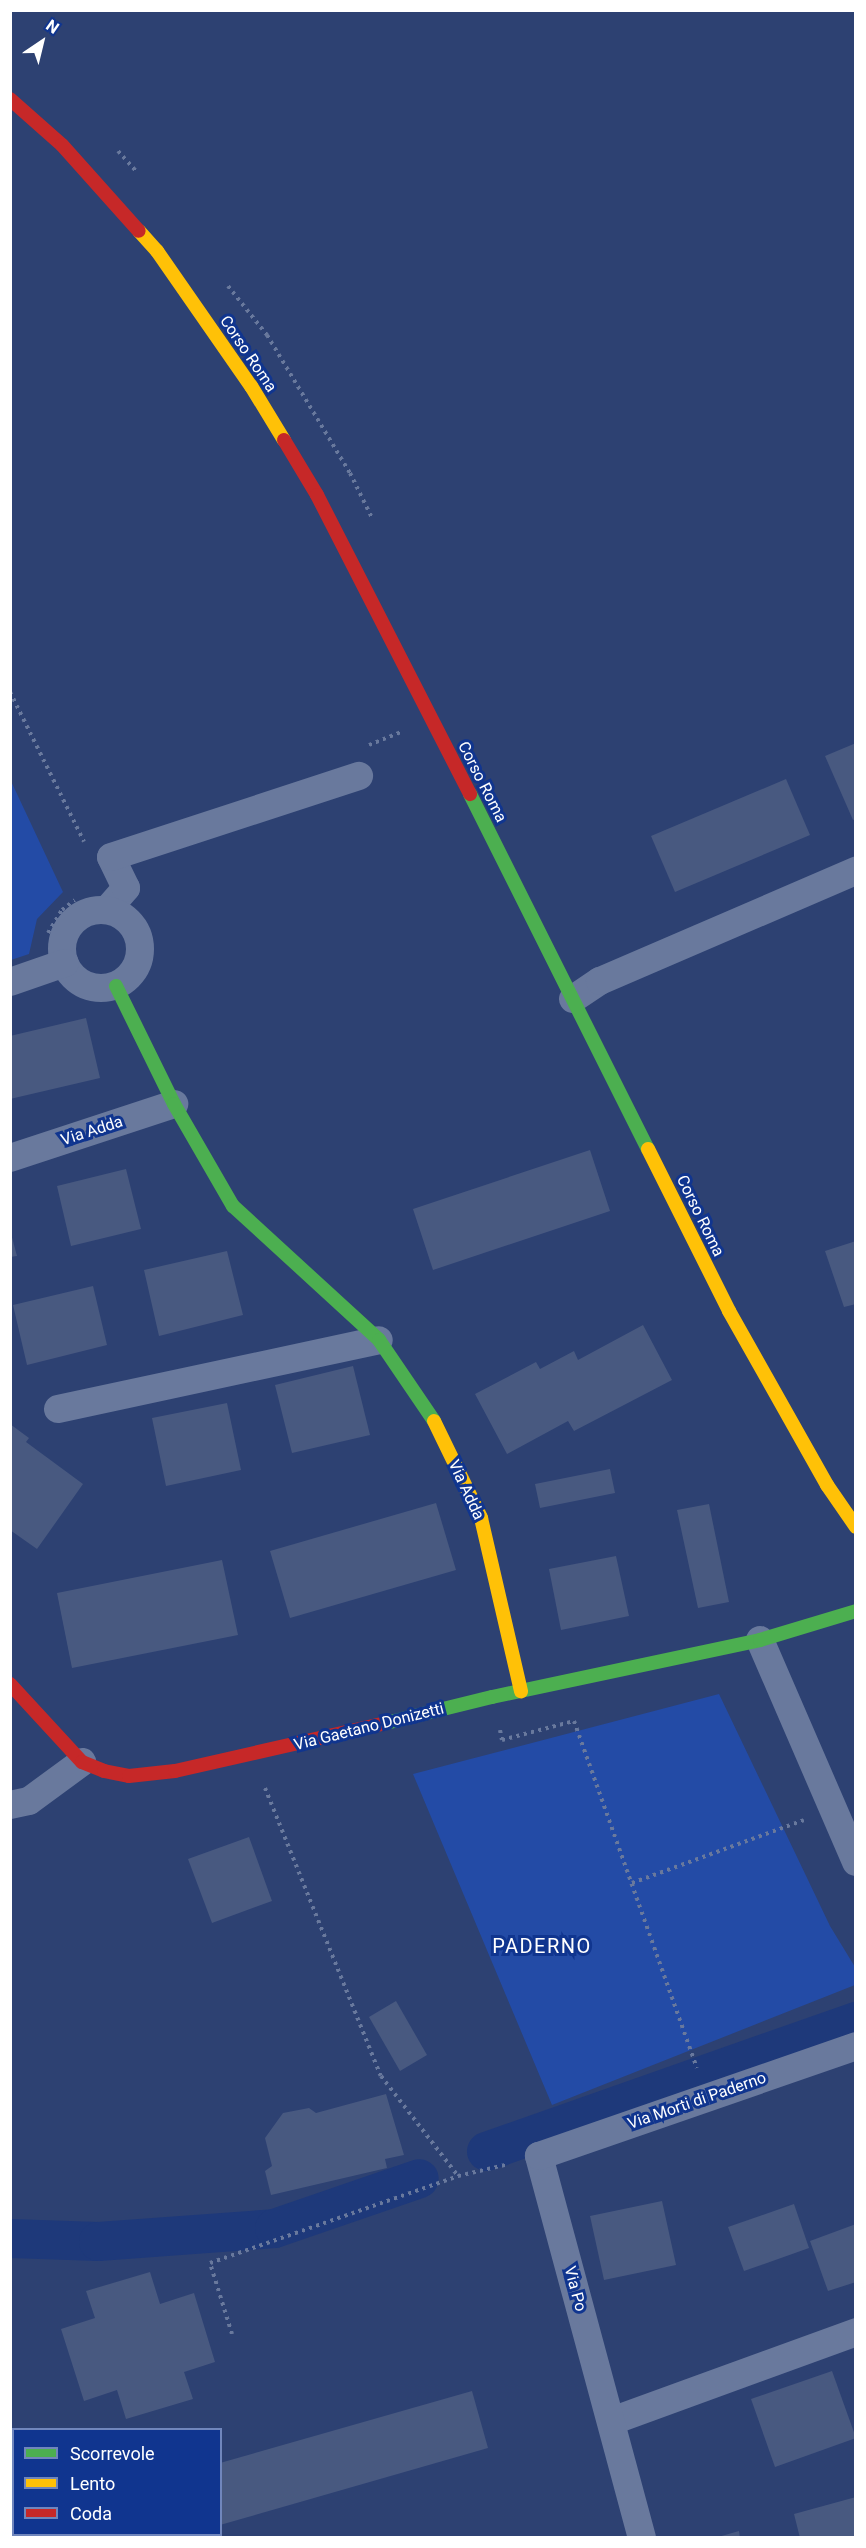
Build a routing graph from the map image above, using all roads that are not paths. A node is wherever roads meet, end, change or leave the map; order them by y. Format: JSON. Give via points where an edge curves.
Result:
{"nodes":[{"id":1,"x":10,"y":99,"type":"edge"},
{"id":2,"x":358,"y":776,"type":"road end"},
{"id":3,"x":855,"y":871,"type":"edge"},
{"id":4,"x":107,"y":910,"type":"junction"},
{"id":5,"x":65,"y":963,"type":"junction"},
{"id":6,"x":10,"y":982,"type":"edge"},
{"id":7,"x":116,"y":986,"type":"junction"},
{"id":8,"x":573,"y":999,"type":"junction"},
{"id":9,"x":174,"y":1104,"type":"junction"},
{"id":10,"x":10,"y":1158,"type":"edge"},
{"id":11,"x":379,"y":1340,"type":"junction"},
{"id":12,"x":58,"y":1409,"type":"dead end"},
{"id":13,"x":855,"y":1527,"type":"edge"},
{"id":14,"x":855,"y":1611,"type":"edge"},
{"id":15,"x":760,"y":1640,"type":"junction"},
{"id":16,"x":10,"y":1684,"type":"edge"},
{"id":17,"x":521,"y":1691,"type":"junction"},
{"id":18,"x":81,"y":1762,"type":"junction"},
{"id":19,"x":10,"y":1805,"type":"edge"},
{"id":20,"x":855,"y":1862,"type":"edge"},
{"id":21,"x":855,"y":2046,"type":"edge"},
{"id":22,"x":539,"y":2157,"type":"joint"},
{"id":23,"x":855,"y":2332,"type":"edge"},
{"id":24,"x":612,"y":2421,"type":"junction"},
{"id":25,"x":642,"y":2538,"type":"edge"}],
"edges":[{"from":1,"to":8,"type":"street","name":"Corso Roma","via":[[63,145],[157,251],[251,386],[317,495]]},
{"from":2,"to":4,"type":"street","via":[[111,857],[126,888]]},
{"from":3,"to":8,"type":"street","via":[[600,981]]},
{"from":4,"to":5,"type":"street","via":[[87,912],[70,924],[62,943]]},
{"from":4,"to":7,"type":"street","via":[[126,918],[138,934],[140,955],[132,973]]},
{"from":5,"to":6,"type":"street"},
{"from":5,"to":7,"type":"street","via":[[77,980],[96,988]]},
{"from":7,"to":9,"type":"street","name":"Via Adda"},
{"from":8,"to":13,"type":"street","name":"Corso Roma","via":[[729,1311],[827,1485]]},
{"from":9,"to":10,"type":"street","name":"Via Adda"},
{"from":9,"to":11,"type":"street","name":"Via Adda","via":[[233,1206]]},
{"from":11,"to":12,"type":"street"},
{"from":11,"to":17,"type":"street","name":"Via Adda","via":[[428,1409],[481,1518]]},
{"from":14,"to":15,"type":"street","name":"Via Gaetano Donizetti"},
{"from":15,"to":17,"type":"street","name":"Via Gaetano Donizetti"},
{"from":15,"to":20,"type":"street"},
{"from":16,"to":18,"type":"street","name":"Via Gaetano Donizetti"},
{"from":17,"to":18,"type":"street","name":"Via Gaetano Donizetti","via":[[175,1771],[129,1776]]},
{"from":18,"to":19,"type":"street","via":[[29,1801]]},
{"from":21,"to":22,"type":"street","name":"Via Morti di Paderno"},
{"from":22,"to":24,"type":"street","name":"Via Po"},
{"from":23,"to":24,"type":"street"},
{"from":24,"to":25,"type":"street","name":"Via Po"}]}
